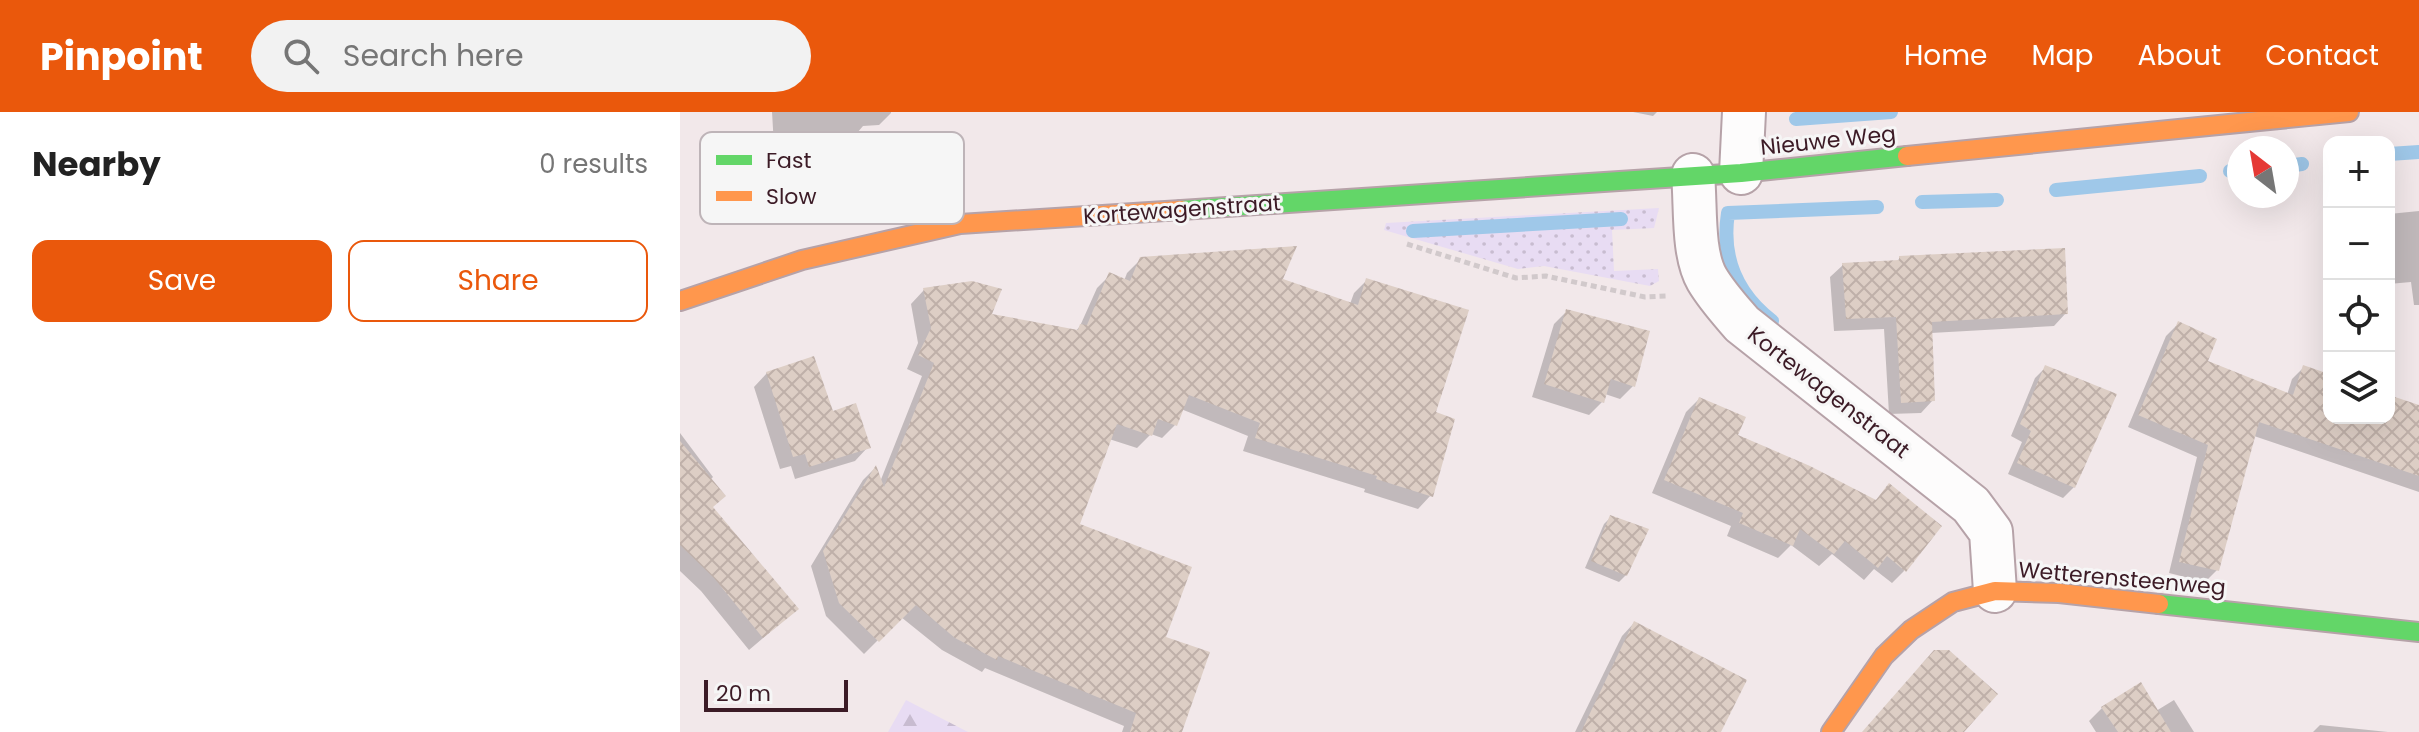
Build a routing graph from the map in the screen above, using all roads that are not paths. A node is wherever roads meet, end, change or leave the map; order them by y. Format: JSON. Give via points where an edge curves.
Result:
{"nodes":[{"id":1,"x":1744,"y":112,"type":"edge"},
{"id":2,"x":2349,"y":112,"type":"edge"},
{"id":3,"x":1741,"y":173,"type":"junction"},
{"id":4,"x":1693,"y":175,"type":"junction"},
{"id":5,"x":960,"y":224,"type":"edge"},
{"id":6,"x":964,"y":224,"type":"edge"},
{"id":7,"x":680,"y":301,"type":"edge"},
{"id":8,"x":1995,"y":591,"type":"junction"},
{"id":9,"x":2419,"y":632,"type":"edge"},
{"id":10,"x":1831,"y":732,"type":"edge"}],
"edges":[{"from":1,"to":3,"type":"street"},
{"from":2,"to":3,"type":"street","name":"Nieuwe Weg"},
{"from":3,"to":4,"type":"street","name":"Kortewagenstraat"},
{"from":4,"to":6,"type":"street","name":"Kortewagenstraat"},
{"from":4,"to":8,"type":"street","name":"Kortewagenstraat","via":[[1698,255],[1717,294],[1742,324],[1971,505],[1991,532]]},
{"from":5,"to":7,"type":"street","name":"Kortewagenstraat","via":[[802,260]]},
{"from":8,"to":9,"type":"street","name":"Wetterensteenweg","via":[[2059,593]]},
{"from":8,"to":10,"type":"street","name":"Wetterensteenweg","via":[[1953,602],[1911,630],[1884,656]]}]}
